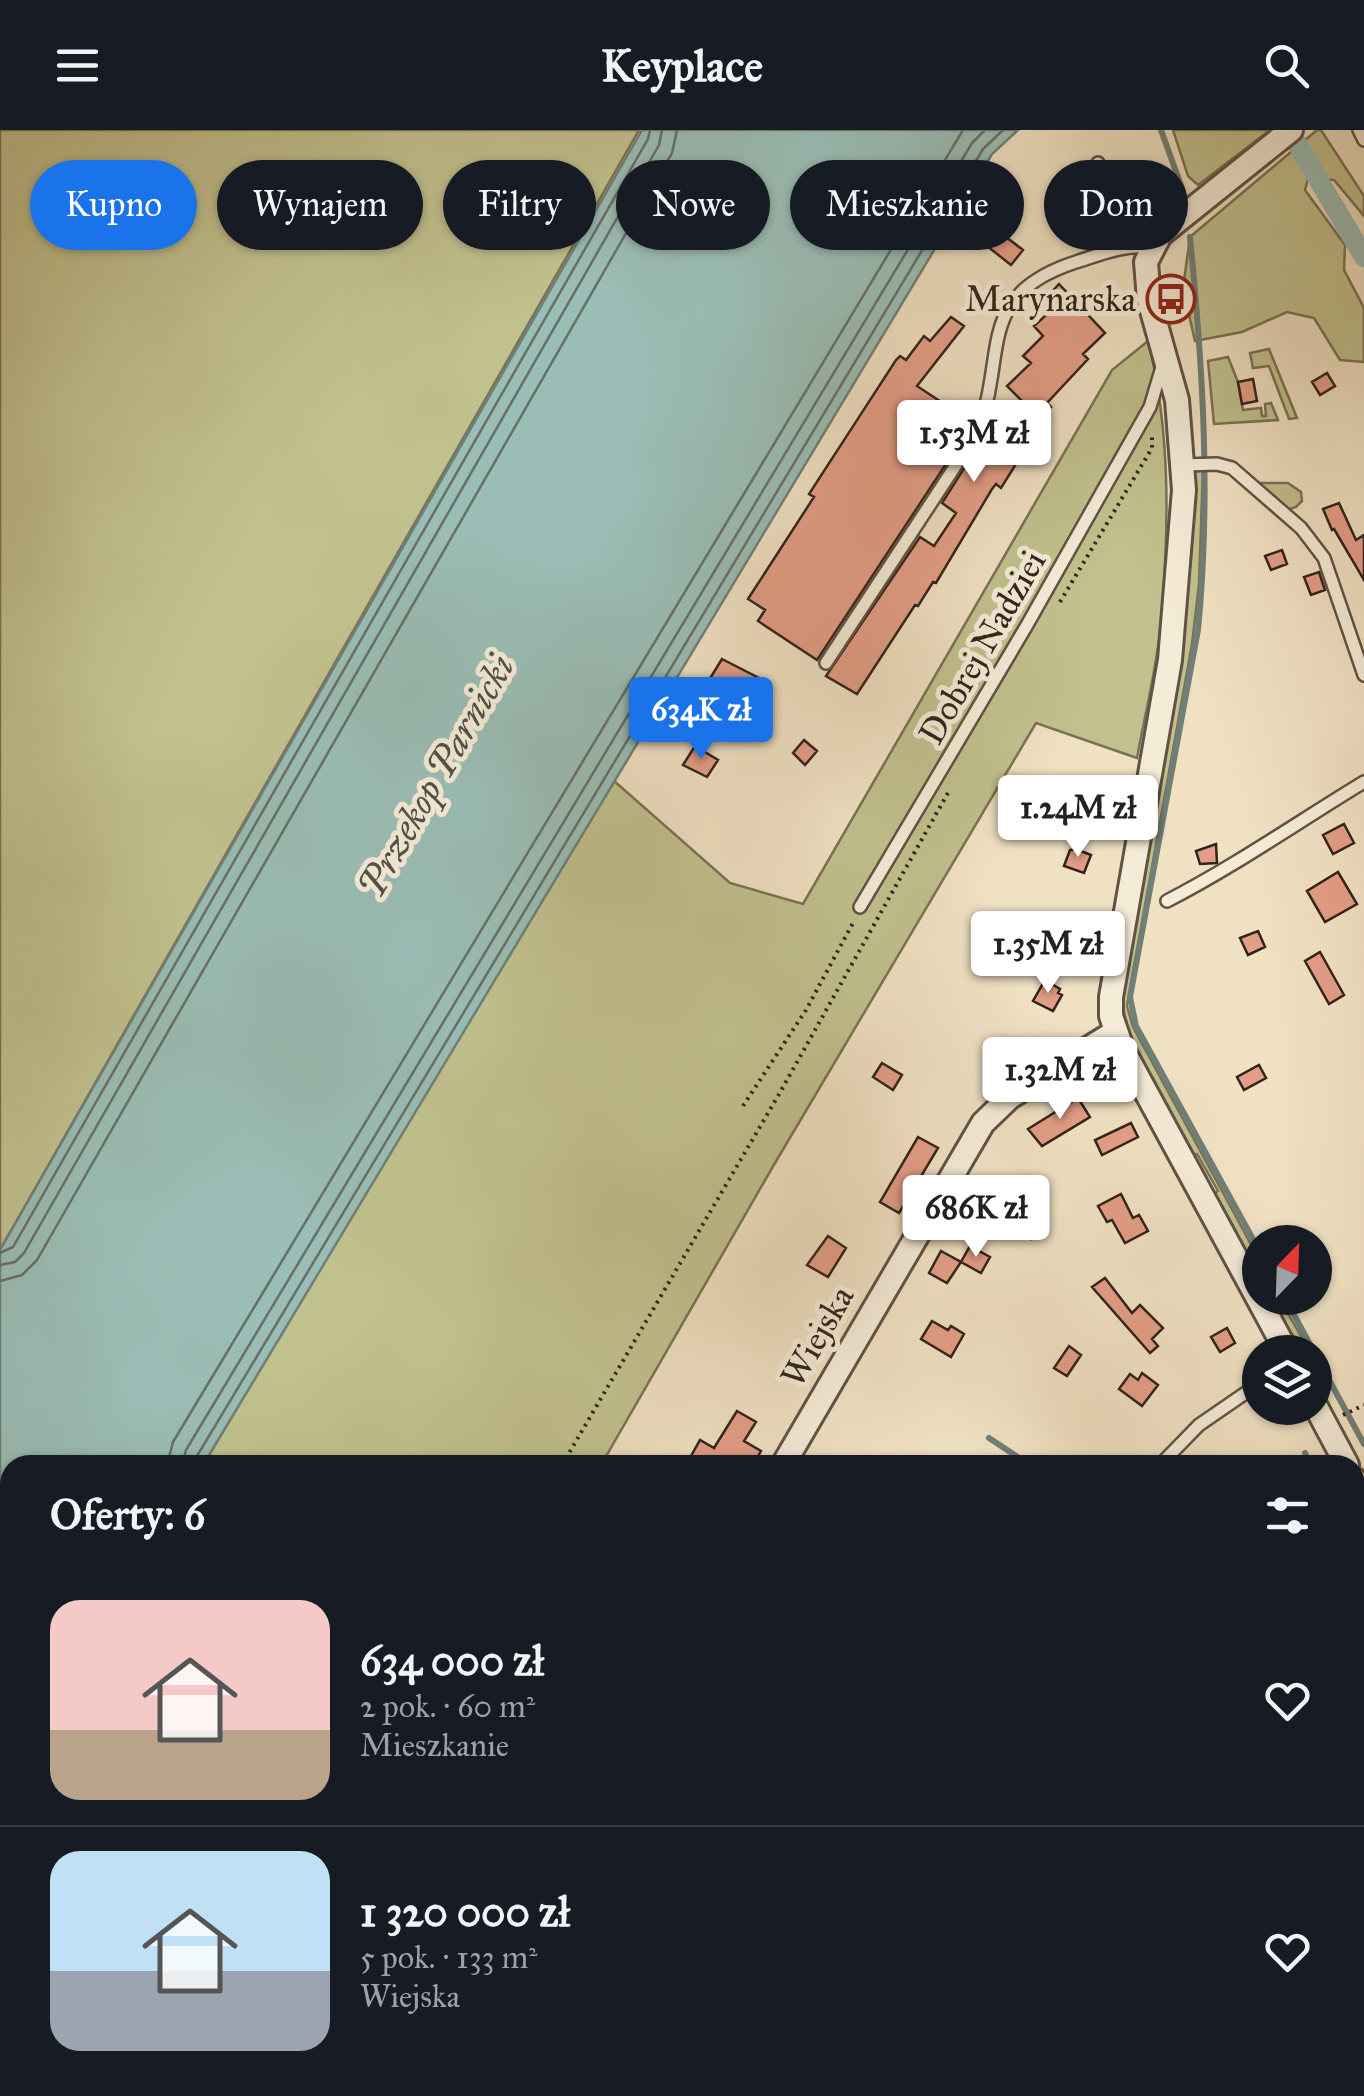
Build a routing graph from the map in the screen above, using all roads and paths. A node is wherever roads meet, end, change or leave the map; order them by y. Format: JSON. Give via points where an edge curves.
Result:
{"nodes":[{"id":1,"x":1359,"y":130,"type":"edge"},
{"id":2,"x":1283,"y":136,"type":"edge"},
{"id":3,"x":1364,"y":140,"type":"edge"},
{"id":4,"x":1188,"y":211,"type":"edge"},
{"id":5,"x":1121,"y":250,"type":"edge"},
{"id":6,"x":1148,"y":250,"type":"edge"},
{"id":7,"x":1166,"y":353,"type":"junction"},
{"id":8,"x":1150,"y":407,"type":"junction"},
{"id":9,"x":1188,"y":464,"type":"junction"},
{"id":10,"x":1056,"y":608,"type":"dead end"},
{"id":11,"x":826,"y":663,"type":"dead end"},
{"id":12,"x":1364,"y":675,"type":"edge"},
{"id":13,"x":955,"y":780,"type":"dead end"},
{"id":14,"x":1364,"y":782,"type":"edge"},
{"id":15,"x":1167,"y":901,"type":"dead end"},
{"id":16,"x":860,"y":908,"type":"joint"},
{"id":17,"x":1115,"y":1032,"type":"junction"},
{"id":18,"x":743,"y":1106,"type":"dead end"},
{"id":19,"x":1279,"y":1335,"type":"edge"},
{"id":20,"x":1242,"y":1396,"type":"edge"},
{"id":21,"x":1361,"y":1406,"type":"edge"},
{"id":22,"x":1340,"y":1416,"type":"dead end"},
{"id":23,"x":1326,"y":1425,"type":"edge"},
{"id":24,"x":568,"y":1455,"type":"edge"},
{"id":25,"x":789,"y":1455,"type":"edge"},
{"id":26,"x":1170,"y":1455,"type":"edge"},
{"id":27,"x":1342,"y":1455,"type":"edge"}],
"edges":[{"from":1,"to":3,"type":"lane"},
{"from":2,"to":4,"type":"street"},
{"from":5,"to":11,"type":"lane","via":[[1044,274],[1017,296],[995,342],[975,436]]},
{"from":6,"to":7,"type":"street","via":[[1146,284]]},
{"from":7,"to":8,"type":"lane","name":"Dobrej Nadziei"},
{"from":7,"to":9,"type":"street"},
{"from":8,"to":10,"type":"path","via":[[1152,448]]},
{"from":8,"to":16,"type":"lane","name":"Dobrej Nadziei"},
{"from":9,"to":12,"type":"lane","via":[[1217,464],[1243,476],[1312,541],[1324,558]]},
{"from":9,"to":17,"type":"street","via":[[1170,660],[1112,987]]},
{"from":13,"to":24,"type":"path"},
{"from":14,"to":15,"type":"lane"},
{"from":16,"to":18,"type":"path","via":[[806,1010]]},
{"from":17,"to":19,"type":"street"},
{"from":17,"to":25,"type":"street","name":"Wiejska","via":[[1010,1097],[983,1123]]},
{"from":20,"to":26,"type":"lane"},
{"from":21,"to":22,"type":"path"},
{"from":23,"to":27,"type":"street"}]}
